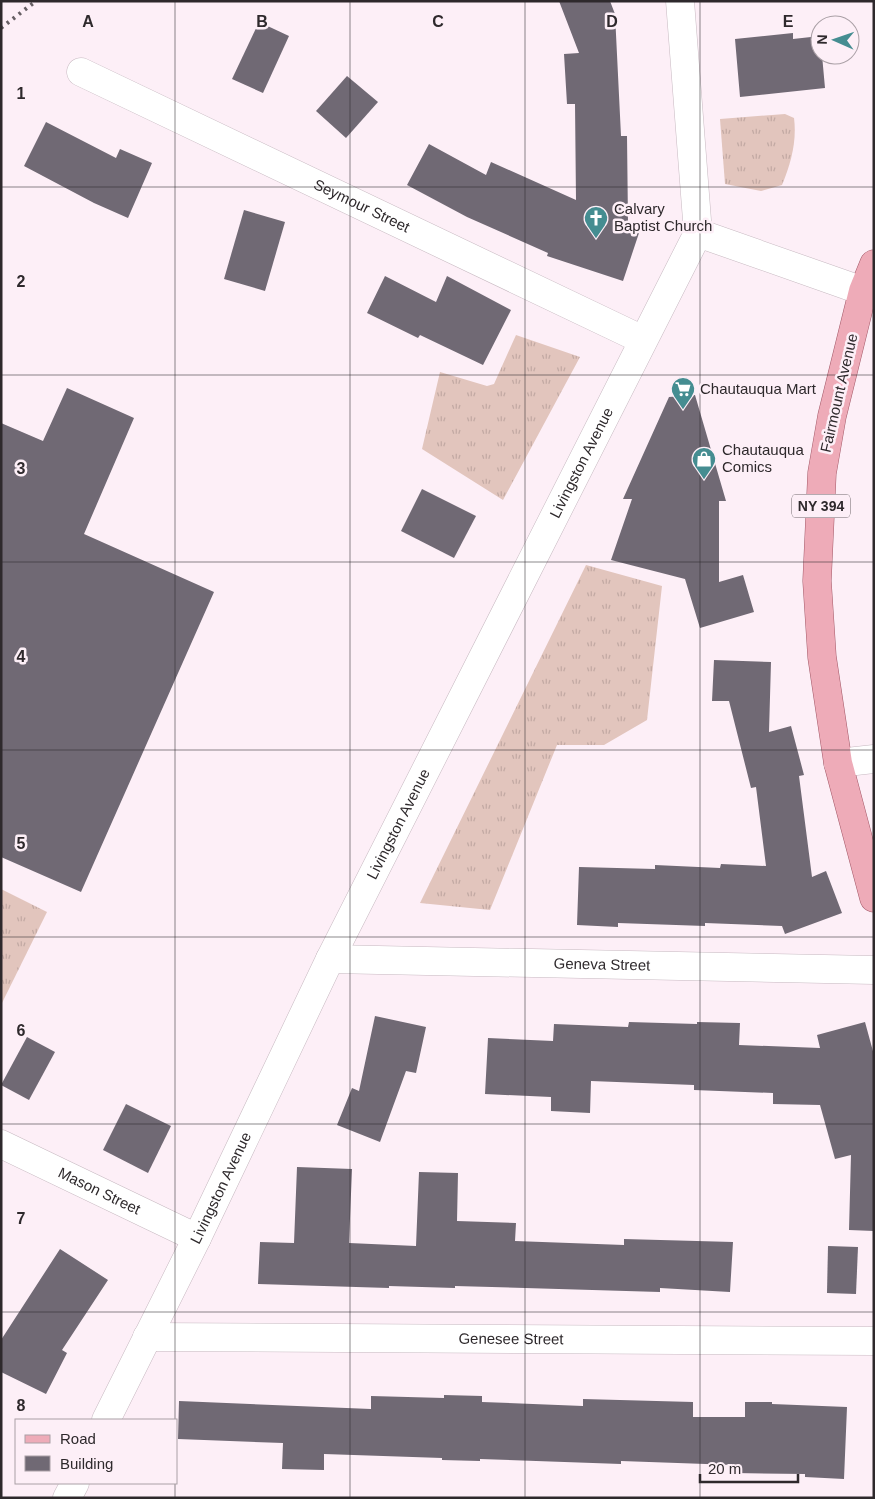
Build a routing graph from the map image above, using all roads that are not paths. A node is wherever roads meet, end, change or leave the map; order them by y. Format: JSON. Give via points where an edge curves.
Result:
{"nodes":[{"id":1,"x":680,"y":1,"type":"edge"},
{"id":2,"x":81,"y":72,"type":"dead end"},
{"id":3,"x":698,"y":233,"type":"junction"},
{"id":4,"x":874,"y":264,"type":"edge"},
{"id":5,"x":869,"y":292,"type":"edge"},
{"id":6,"x":643,"y":340,"type":"junction"},
{"id":7,"x":874,"y":759,"type":"edge"},
{"id":8,"x":838,"y":763,"type":"junction"},
{"id":9,"x":874,"y":898,"type":"edge"},
{"id":10,"x":330,"y":959,"type":"junction"},
{"id":11,"x":874,"y":970,"type":"edge"},
{"id":12,"x":1,"y":1144,"type":"edge"},
{"id":13,"x":197,"y":1238,"type":"junction"},
{"id":14,"x":148,"y":1336,"type":"junction"},
{"id":15,"x":874,"y":1341,"type":"edge"},
{"id":16,"x":106,"y":1419,"type":"edge"},
{"id":17,"x":74,"y":1484,"type":"edge"},
{"id":18,"x":67,"y":1498,"type":"edge"}],
"edges":[{"from":1,"to":3,"type":"street"},
{"from":2,"to":6,"type":"street","name":"Seymour Street"},
{"from":3,"to":5,"type":"street"},
{"from":3,"to":6,"type":"street","name":"Livingston Avenue"},
{"from":4,"to":5,"type":"main road","number":"NY 394"},
{"from":5,"to":8,"type":"main road","name":"Fairmount Avenue","number":"NY 394","via":[[832,416],[822,473],[817,581],[819,621]]},
{"from":6,"to":10,"type":"street","name":"Livingston Avenue"},
{"from":7,"to":8,"type":"street"},
{"from":8,"to":9,"type":"main road","name":"Fairmount Avenue","number":"NY 394"},
{"from":10,"to":11,"type":"street","name":"Geneva Street"},
{"from":10,"to":13,"type":"street","name":"Livingston Avenue"},
{"from":12,"to":13,"type":"street","name":"Mason Street"},
{"from":13,"to":14,"type":"street","name":"Livingston Avenue"},
{"from":14,"to":15,"type":"street","name":"Genesee Street"},
{"from":14,"to":16,"type":"street","name":"Livingston Avenue"},
{"from":17,"to":18,"type":"street"}]}
